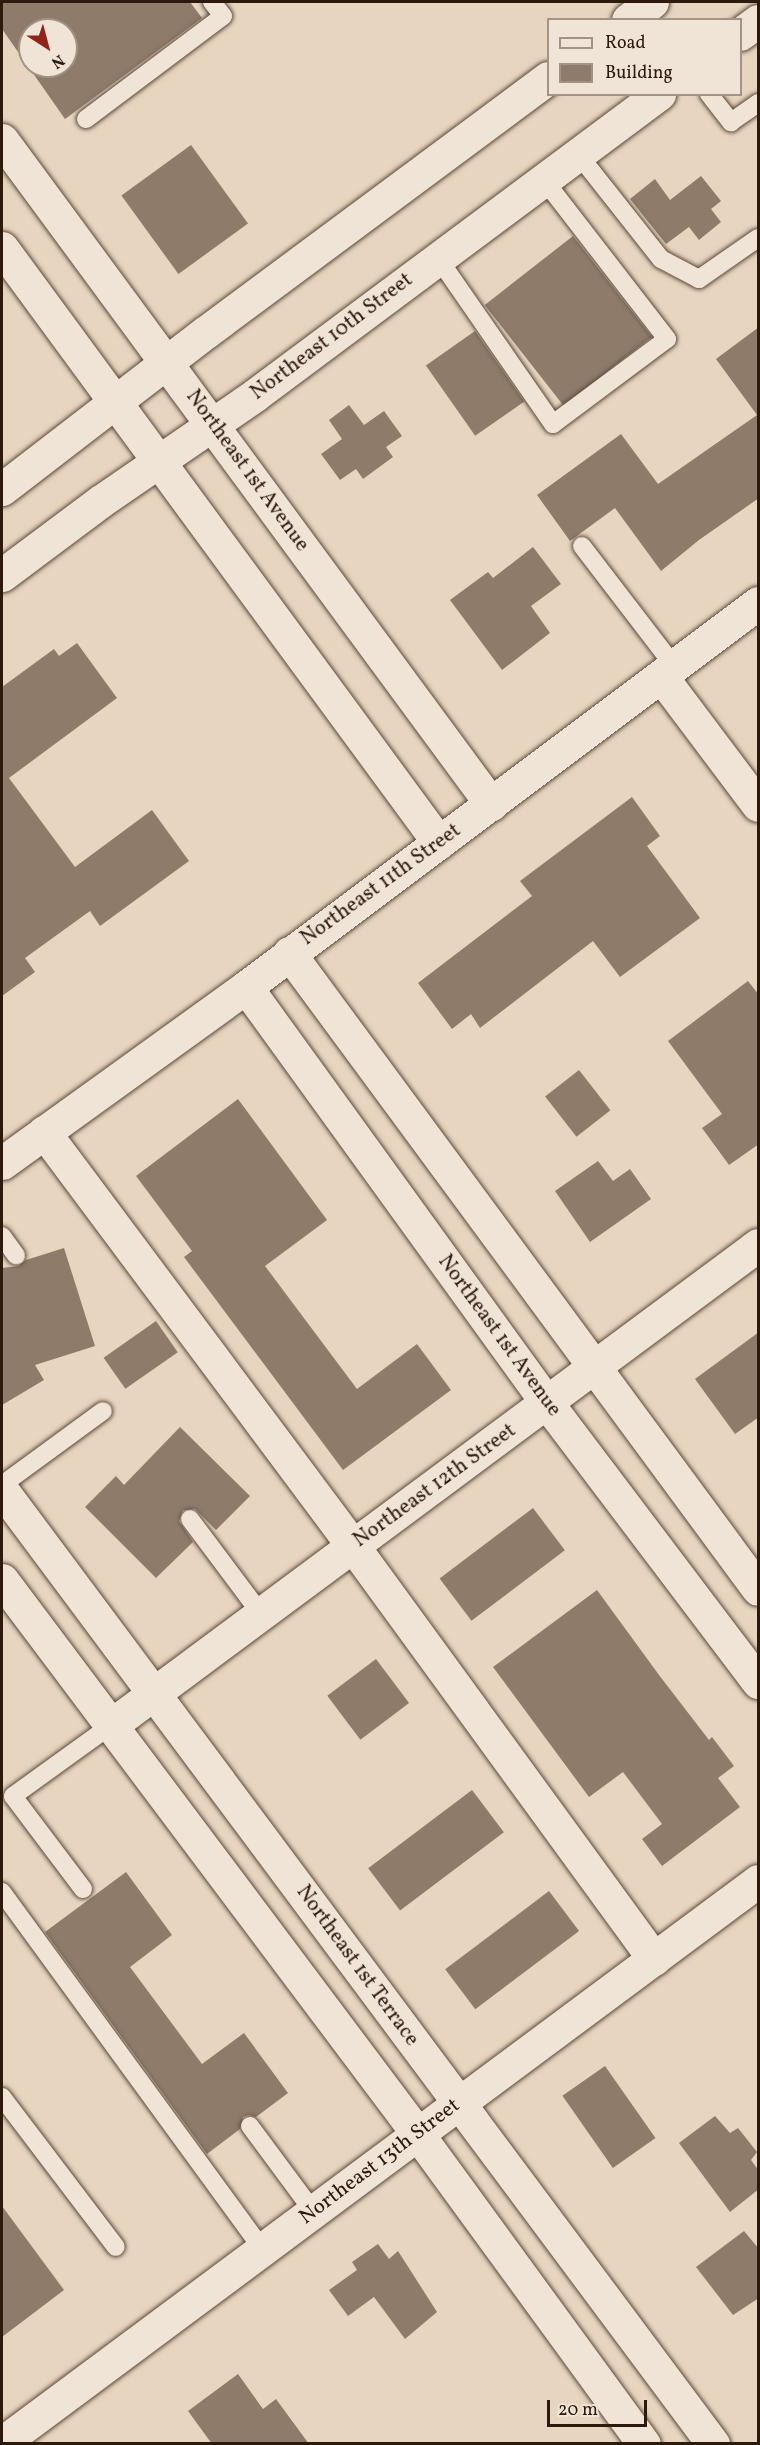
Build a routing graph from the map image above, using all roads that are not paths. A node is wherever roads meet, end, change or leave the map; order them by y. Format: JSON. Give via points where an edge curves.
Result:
{"nodes":[{"id":1,"x":212,"y":2,"type":"edge"},
{"id":2,"x":652,"y":2,"type":"edge"},
{"id":3,"x":631,"y":18,"type":"edge"},
{"id":4,"x":759,"y":21,"type":"edge"},
{"id":5,"x":742,"y":33,"type":"edge"},
{"id":6,"x":547,"y":79,"type":"edge"},
{"id":7,"x":656,"y":96,"type":"edge"},
{"id":8,"x":711,"y":96,"type":"edge"},
{"id":9,"x":759,"y":103,"type":"edge"},
{"id":10,"x":86,"y":119,"type":"dead end"},
{"id":11,"x":2,"y":140,"type":"edge"},
{"id":12,"x":579,"y":154,"type":"junction"},
{"id":13,"x":544,"y":180,"type":"junction"},
{"id":14,"x":759,"y":238,"type":"edge"},
{"id":15,"x":2,"y":248,"type":"edge"},
{"id":16,"x":438,"y":258,"type":"junction"},
{"id":17,"x":167,"y":363,"type":"junction"},
{"id":18,"x":116,"y":402,"type":"junction"},
{"id":19,"x":213,"y":425,"type":"junction"},
{"id":20,"x":160,"y":460,"type":"junction"},
{"id":21,"x":2,"y":489,"type":"edge"},
{"id":22,"x":582,"y":546,"type":"dead end"},
{"id":23,"x":2,"y":575,"type":"edge"},
{"id":24,"x":759,"y":603,"type":"edge"},
{"id":25,"x":667,"y":671,"type":"junction"},
{"id":26,"x":491,"y":804,"type":"junction"},
{"id":27,"x":759,"y":805,"type":"edge"},
{"id":28,"x":439,"y":843,"type":"junction"},
{"id":29,"x":290,"y":953,"type":"junction"},
{"id":30,"x":246,"y":987,"type":"junction"},
{"id":31,"x":44,"y":1132,"type":"junction"},
{"id":32,"x":2,"y":1163,"type":"edge"},
{"id":33,"x":2,"y":1236,"type":"edge"},
{"id":34,"x":759,"y":1245,"type":"edge"},
{"id":35,"x":16,"y":1255,"type":"dead end"},
{"id":36,"x":595,"y":1368,"type":"junction"},
{"id":37,"x":548,"y":1403,"type":"junction"},
{"id":38,"x":103,"y":1411,"type":"dead end"},
{"id":39,"x":2,"y":1487,"type":"edge"},
{"id":40,"x":190,"y":1519,"type":"dead end"},
{"id":41,"x":353,"y":1546,"type":"junction"},
{"id":42,"x":2,"y":1580,"type":"edge"},
{"id":43,"x":759,"y":1589,"type":"edge"},
{"id":44,"x":261,"y":1614,"type":"junction"},
{"id":45,"x":759,"y":1682,"type":"edge"},
{"id":46,"x":155,"y":1693,"type":"junction"},
{"id":47,"x":110,"y":1726,"type":"junction"},
{"id":48,"x":7,"y":1800,"type":"edge"},
{"id":49,"x":759,"y":1881,"type":"edge"},
{"id":50,"x":83,"y":1889,"type":"dead end"},
{"id":51,"x":2,"y":1892,"type":"edge"},
{"id":52,"x":654,"y":1959,"type":"junction"},
{"id":53,"x":2,"y":2097,"type":"edge"},
{"id":54,"x":459,"y":2103,"type":"junction"},
{"id":55,"x":250,"y":2126,"type":"dead end"},
{"id":56,"x":417,"y":2133,"type":"junction"},
{"id":57,"x":314,"y":2211,"type":"junction"},
{"id":58,"x":116,"y":2247,"type":"dead end"},
{"id":59,"x":263,"y":2250,"type":"junction"},
{"id":60,"x":2,"y":2443,"type":"edge"},
{"id":61,"x":644,"y":2444,"type":"edge"},
{"id":62,"x":713,"y":2444,"type":"edge"}],
"edges":[{"from":1,"to":10,"type":"lane","via":[[222,16]]},
{"from":2,"to":3,"type":"street"},
{"from":4,"to":5,"type":"street"},
{"from":6,"to":17,"type":"street"},
{"from":7,"to":12,"type":"street","name":"Northeast 10th Street"},
{"from":8,"to":9,"type":"lane","via":[[731,122]]},
{"from":11,"to":17,"type":"street","name":"Northeast 1st Avenue"},
{"from":12,"to":13,"type":"street","name":"Northeast 10th Street"},
{"from":12,"to":14,"type":"lane","via":[[661,259],[699,279]]},
{"from":13,"to":16,"type":"street","name":"Northeast 10th Street"},
{"from":13,"to":16,"type":"lane","via":[[667,339],[553,424]]},
{"from":15,"to":18,"type":"street"},
{"from":16,"to":19,"type":"street","name":"Northeast 10th Street"},
{"from":17,"to":18,"type":"street"},
{"from":17,"to":19,"type":"street","name":"Northeast 1st Avenue"},
{"from":18,"to":20,"type":"street"},
{"from":18,"to":21,"type":"street"},
{"from":19,"to":20,"type":"street","name":"Northeast 10th Street"},
{"from":19,"to":26,"type":"street","name":"Northeast 1st Avenue"},
{"from":20,"to":23,"type":"street","name":"Northeast 10th Street"},
{"from":20,"to":28,"type":"street"},
{"from":22,"to":25,"type":"lane"},
{"from":24,"to":25,"type":"street","name":"Northeast 11th Street"},
{"from":25,"to":26,"type":"street","name":"Northeast 11th Street"},
{"from":25,"to":27,"type":"street"},
{"from":26,"to":28,"type":"street","name":"Northeast 11th Street"},
{"from":28,"to":29,"type":"street","name":"Northeast 11th Street"},
{"from":29,"to":30,"type":"street","name":"Northeast 11th Street"},
{"from":29,"to":36,"type":"street"},
{"from":30,"to":31,"type":"street","name":"Northeast 11th Street"},
{"from":30,"to":37,"type":"street","name":"Northeast 1st Avenue"},
{"from":31,"to":32,"type":"street","name":"Northeast 11th Street"},
{"from":31,"to":41,"type":"street"},
{"from":33,"to":35,"type":"lane"},
{"from":34,"to":36,"type":"street","name":"Northeast 12th Street"},
{"from":36,"to":37,"type":"street","name":"Northeast 12th Street"},
{"from":36,"to":43,"type":"street"},
{"from":37,"to":41,"type":"street","name":"Northeast 12th Street"},
{"from":37,"to":45,"type":"street","name":"Northeast 1st Avenue"},
{"from":38,"to":39,"type":"lane"},
{"from":39,"to":46,"type":"street","name":"Northeast 1st Terrace"},
{"from":40,"to":44,"type":"lane"},
{"from":41,"to":44,"type":"street","name":"Northeast 12th Street"},
{"from":41,"to":52,"type":"street"},
{"from":42,"to":47,"type":"street"},
{"from":44,"to":46,"type":"street","name":"Northeast 12th Street"},
{"from":46,"to":47,"type":"street","name":"Northeast 12th Street"},
{"from":46,"to":54,"type":"street","name":"Northeast 1st Terrace"},
{"from":47,"to":48,"type":"lane"},
{"from":47,"to":56,"type":"street"},
{"from":48,"to":50,"type":"lane"},
{"from":49,"to":52,"type":"street","name":"Northeast 13th Street"},
{"from":51,"to":59,"type":"lane"},
{"from":52,"to":54,"type":"street","name":"Northeast 13th Street"},
{"from":53,"to":58,"type":"lane"},
{"from":54,"to":56,"type":"street","name":"Northeast 13th Street"},
{"from":54,"to":62,"type":"street","name":"Northeast 1st Terrace"},
{"from":55,"to":57,"type":"lane"},
{"from":56,"to":57,"type":"street","name":"Northeast 13th Street"},
{"from":56,"to":61,"type":"street"},
{"from":57,"to":59,"type":"street","name":"Northeast 13th Street"},
{"from":59,"to":60,"type":"street","name":"Northeast 13th Street"}]}
